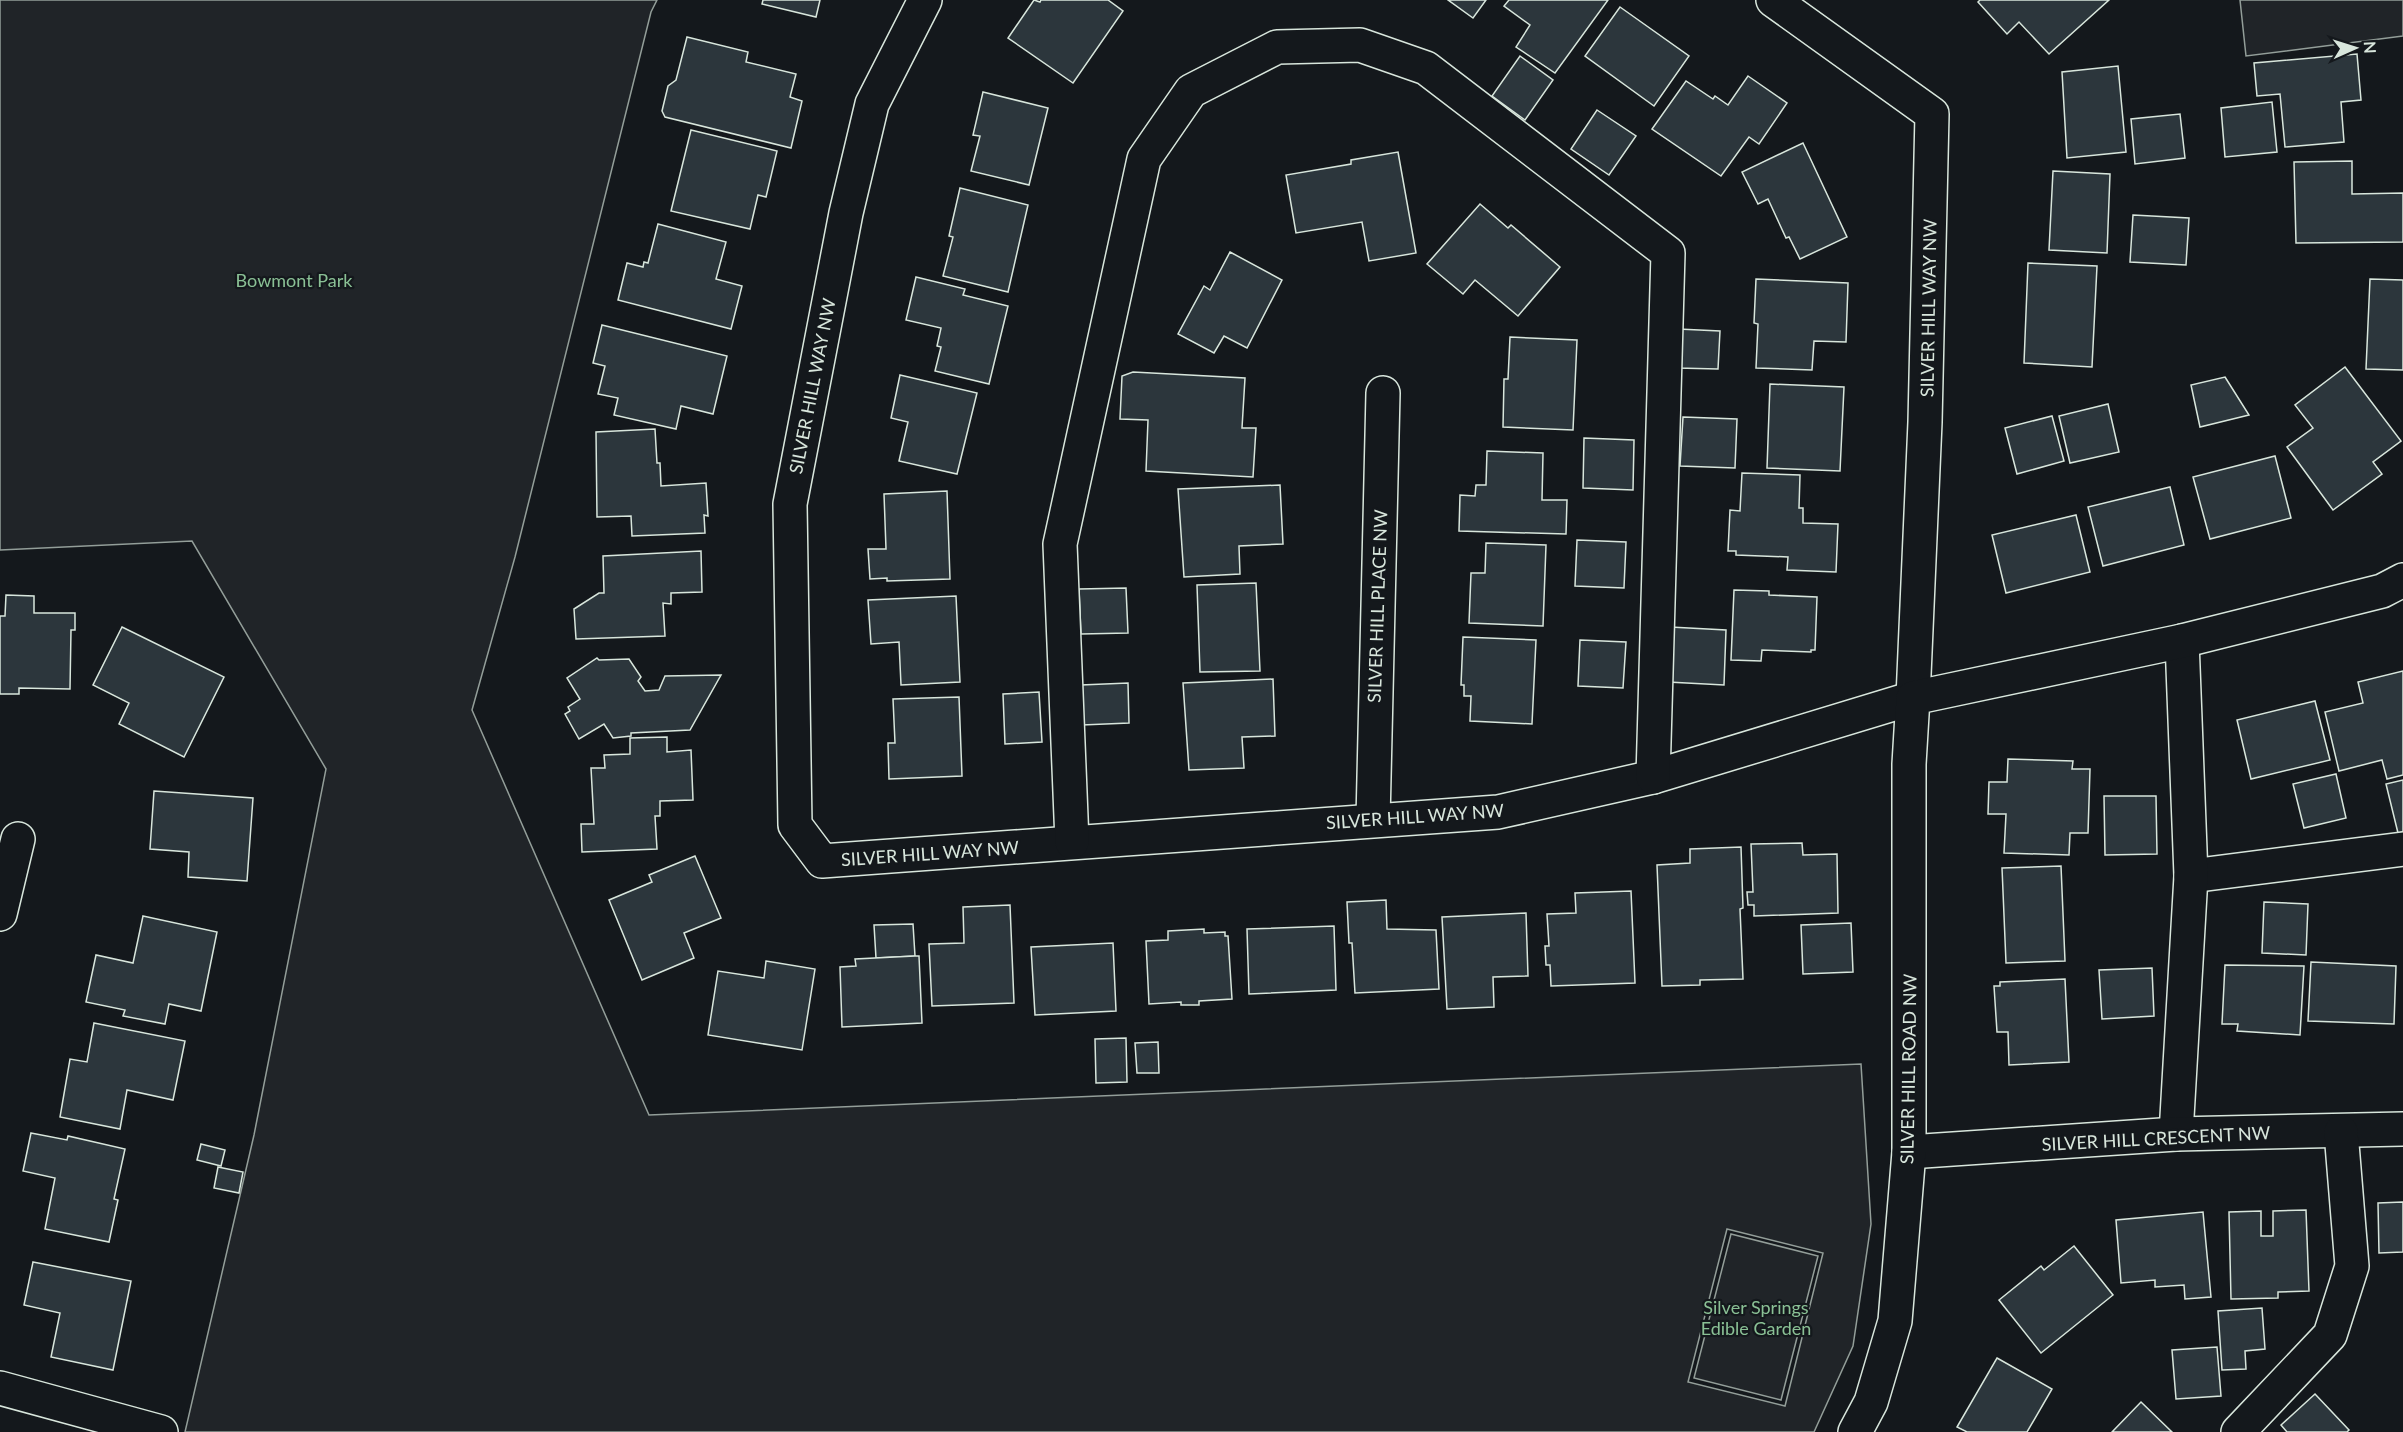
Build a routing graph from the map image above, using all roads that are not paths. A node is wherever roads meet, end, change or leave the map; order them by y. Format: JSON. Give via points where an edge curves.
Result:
{"nodes":[{"id":1,"x":925,"y":0,"type":"edge"},
{"id":2,"x":1773,"y":0,"type":"edge"},
{"id":3,"x":1383,"y":393,"type":"dead end"},
{"id":4,"x":2403,"y":580,"type":"edge"},
{"id":5,"x":2182,"y":641,"type":"junction"},
{"id":6,"x":1913,"y":698,"type":"junction"},
{"id":7,"x":1653,"y":777,"type":"junction"},
{"id":8,"x":1373,"y":820,"type":"junction"},
{"id":9,"x":18,"y":839,"type":"dead end"},
{"id":10,"x":1072,"y":842,"type":"junction"},
{"id":11,"x":2403,"y":849,"type":"edge"},
{"id":12,"x":2191,"y":876,"type":"junction"},
{"id":13,"x":0,"y":914,"type":"edge"},
{"id":14,"x":2403,"y":1129,"type":"edge"},
{"id":15,"x":2341,"y":1132,"type":"junction"},
{"id":16,"x":2176,"y":1134,"type":"junction"},
{"id":17,"x":1909,"y":1152,"type":"junction"},
{"id":18,"x":0,"y":1388,"type":"edge"},
{"id":19,"x":161,"y":1432,"type":"edge"},
{"id":20,"x":1855,"y":1432,"type":"edge"},
{"id":21,"x":2238,"y":1432,"type":"edge"}],
"edges":[{"from":1,"to":10,"type":"street","name":"SILVER HILL WAY NW","via":[[872,104],[846,213],[790,504],[795,825],[822,861]]},
{"from":2,"to":6,"type":"street","name":"SILVER HILL WAY NW","via":[[1932,114],[1925,422]]},
{"from":3,"to":8,"type":"street","name":"SILVER HILL PLACE NW"},
{"from":4,"to":5,"type":"street","name":"SILVER HILL WAY NW","via":[[2382,591]]},
{"from":5,"to":6,"type":"street","name":"SILVER HILL WAY NW"},
{"from":5,"to":12,"type":"street"},
{"from":6,"to":7,"type":"street","name":"SILVER HILL WAY NW"},
{"from":6,"to":17,"type":"street","name":"SILVER HILL ROAD NW"},
{"from":7,"to":8,"type":"street","name":"SILVER HILL WAY NW","via":[[1498,812]]},
{"from":7,"to":10,"type":"street","via":[[1668,253],[1426,68],[1360,45],[1277,47],[1191,91],[1144,159],[1060,544]]},
{"from":8,"to":10,"type":"street","name":"SILVER HILL WAY NW"},
{"from":9,"to":13,"type":"street"},
{"from":11,"to":12,"type":"street"},
{"from":12,"to":16,"type":"street"},
{"from":14,"to":15,"type":"street","name":"SILVER HILL CRESCENT NW"},
{"from":15,"to":16,"type":"street","name":"SILVER HILL CRESCENT NW"},
{"from":15,"to":21,"type":"street","via":[[2352,1266],[2330,1335]]},
{"from":16,"to":17,"type":"street","name":"SILVER HILL CRESCENT NW"},
{"from":17,"to":20,"type":"street","name":"SILVER HILL ROAD NW","via":[[1895,1321],[1871,1402]]},
{"from":18,"to":19,"type":"street"}]}
